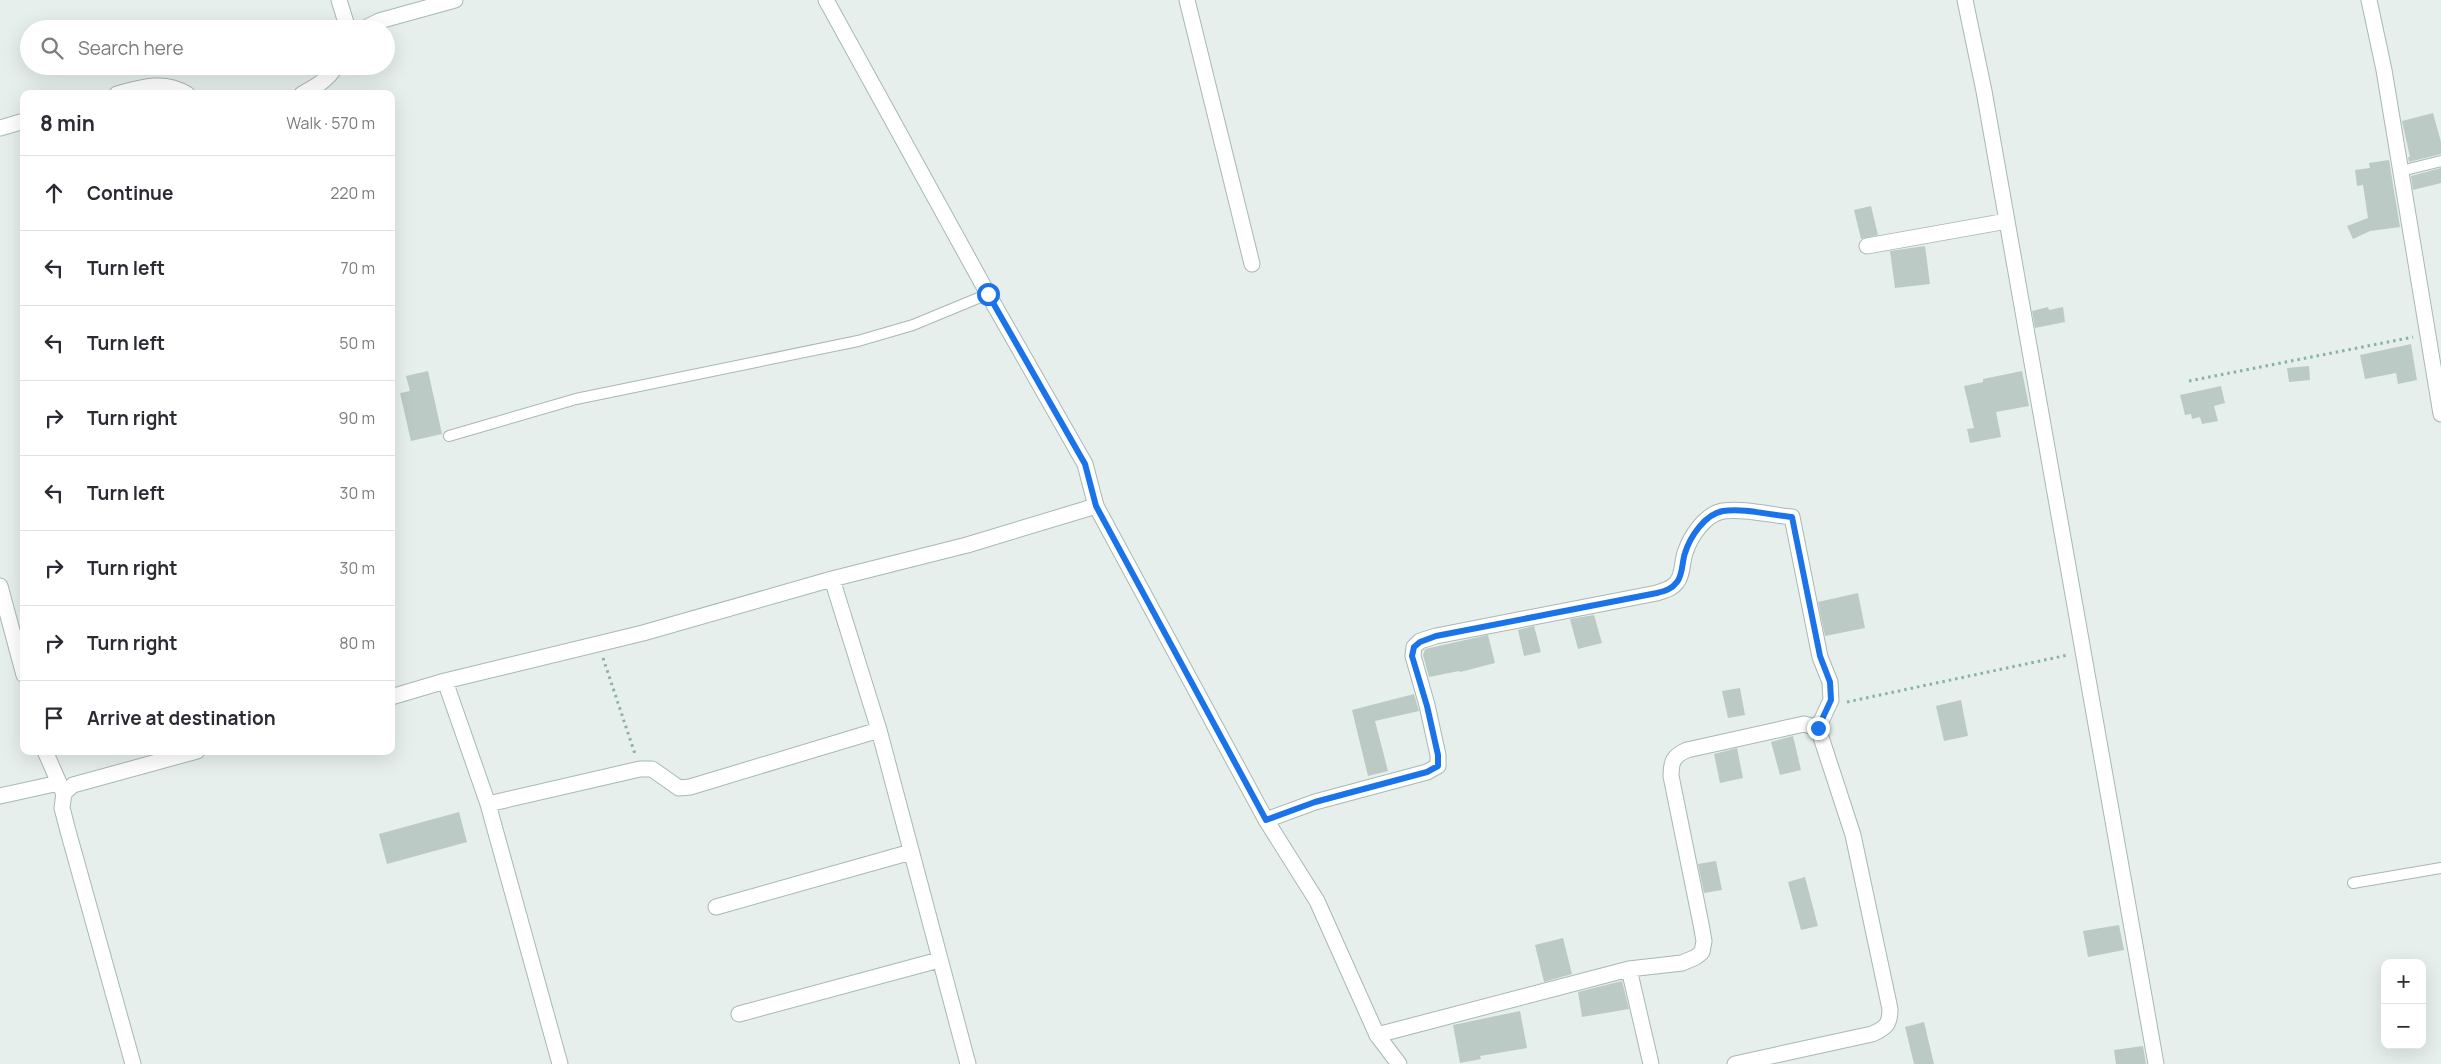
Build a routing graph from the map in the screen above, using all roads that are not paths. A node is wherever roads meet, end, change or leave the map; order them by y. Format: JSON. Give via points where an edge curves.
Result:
{"nodes":[{"id":1,"x":339,"y":0,"type":"edge"},
{"id":2,"x":455,"y":0,"type":"edge"},
{"id":3,"x":826,"y":0,"type":"edge"},
{"id":4,"x":1187,"y":0,"type":"edge"},
{"id":5,"x":1965,"y":0,"type":"edge"},
{"id":6,"x":2369,"y":0,"type":"edge"},
{"id":7,"x":345,"y":20,"type":"edge"},
{"id":8,"x":383,"y":20,"type":"edge"},
{"id":9,"x":330,"y":75,"type":"edge"},
{"id":10,"x":133,"y":90,"type":"edge"},
{"id":11,"x":179,"y":90,"type":"edge"},
{"id":12,"x":309,"y":90,"type":"edge"},
{"id":13,"x":20,"y":122,"type":"edge"},
{"id":14,"x":0,"y":128,"type":"edge"},
{"id":15,"x":2441,"y":161,"type":"edge"},
{"id":16,"x":2401,"y":171,"type":"junction"},
{"id":17,"x":2007,"y":221,"type":"junction"},
{"id":18,"x":1867,"y":246,"type":"dead end"},
{"id":19,"x":1252,"y":264,"type":"dead end"},
{"id":20,"x":988,"y":294,"type":"junction"},
{"id":21,"x":2441,"y":414,"type":"edge"},
{"id":22,"x":449,"y":436,"type":"dead end"},
{"id":23,"x":1096,"y":506,"type":"junction"},
{"id":24,"x":832,"y":579,"type":"junction"},
{"id":25,"x":0,"y":586,"type":"edge"},
{"id":26,"x":20,"y":660,"type":"edge"},
{"id":27,"x":445,"y":682,"type":"junction"},
{"id":28,"x":395,"y":696,"type":"edge"},
{"id":29,"x":1818,"y":728,"type":"junction"},
{"id":30,"x":879,"y":730,"type":"junction"},
{"id":31,"x":47,"y":755,"type":"edge"},
{"id":32,"x":181,"y":755,"type":"edge"},
{"id":33,"x":62,"y":788,"type":"junction"},
{"id":34,"x":0,"y":796,"type":"edge"},
{"id":35,"x":488,"y":804,"type":"junction"},
{"id":36,"x":1266,"y":820,"type":"junction"},
{"id":37,"x":911,"y":852,"type":"junction"},
{"id":38,"x":2441,"y":868,"type":"edge"},
{"id":39,"x":2352,"y":883,"type":"dead end"},
{"id":40,"x":716,"y":907,"type":"dead end"},
{"id":41,"x":939,"y":960,"type":"junction"},
{"id":42,"x":1629,"y":969,"type":"junction"},
{"id":43,"x":739,"y":1014,"type":"dead end"},
{"id":44,"x":1377,"y":1035,"type":"junction"},
{"id":45,"x":1752,"y":1062,"type":"edge"},
{"id":46,"x":133,"y":1064,"type":"edge"},
{"id":47,"x":560,"y":1064,"type":"edge"},
{"id":48,"x":968,"y":1064,"type":"edge"},
{"id":49,"x":1400,"y":1064,"type":"edge"},
{"id":50,"x":1651,"y":1064,"type":"edge"},
{"id":51,"x":1735,"y":1064,"type":"edge"},
{"id":52,"x":2156,"y":1064,"type":"edge"}],
"edges":[{"from":1,"to":7,"type":"street"},
{"from":2,"to":8,"type":"street"},
{"from":3,"to":20,"type":"street"},
{"from":4,"to":19,"type":"street"},
{"from":5,"to":17,"type":"street"},
{"from":6,"to":16,"type":"street"},
{"from":9,"to":12,"type":"street"},
{"from":10,"to":11,"type":"street","via":[[168,85]]},
{"from":13,"to":14,"type":"street"},
{"from":15,"to":16,"type":"lane"},
{"from":16,"to":21,"type":"street"},
{"from":17,"to":18,"type":"street"},
{"from":17,"to":52,"type":"street"},
{"from":20,"to":22,"type":"lane","via":[[912,325],[858,341],[576,399]]},
{"from":20,"to":23,"type":"street","via":[[1085,464]]},
{"from":23,"to":24,"type":"street","via":[[967,545]]},
{"from":23,"to":36,"type":"street"},
{"from":24,"to":27,"type":"street","via":[[599,644]]},
{"from":24,"to":30,"type":"street"},
{"from":25,"to":26,"type":"street"},
{"from":27,"to":28,"type":"street"},
{"from":27,"to":35,"type":"street"},
{"from":29,"to":36,"type":"street","via":[[1831,700],[1830,682],[1820,656],[1792,517],[1740,510],[1720,512],[1706,520],[1693,536],[1685,552],[1679,581],[1671,588],[1436,636],[1420,642],[1414,647],[1412,656],[1427,706],[1438,766],[1427,772],[1324,799]]},
{"from":29,"to":42,"type":"street","via":[[1804,724],[1686,750],[1676,755],[1671,763],[1671,776],[1704,941],[1702,952],[1682,963]]},
{"from":29,"to":45,"type":"street","via":[[1853,835],[1890,1021],[1884,1029],[1872,1034]]},
{"from":30,"to":35,"type":"street","via":[[690,787],[680,788],[652,769],[640,769]]},
{"from":30,"to":37,"type":"street"},
{"from":31,"to":33,"type":"street"},
{"from":32,"to":33,"type":"street"},
{"from":33,"to":34,"type":"street"},
{"from":33,"to":46,"type":"street","via":[[62,808]]},
{"from":35,"to":47,"type":"street"},
{"from":36,"to":44,"type":"street","via":[[1317,901]]},
{"from":37,"to":40,"type":"street"},
{"from":37,"to":41,"type":"street"},
{"from":38,"to":39,"type":"lane"},
{"from":41,"to":43,"type":"street"},
{"from":41,"to":48,"type":"street"},
{"from":42,"to":44,"type":"street"},
{"from":42,"to":50,"type":"street"},
{"from":44,"to":49,"type":"street"},
{"from":45,"to":51,"type":"street"}]}
